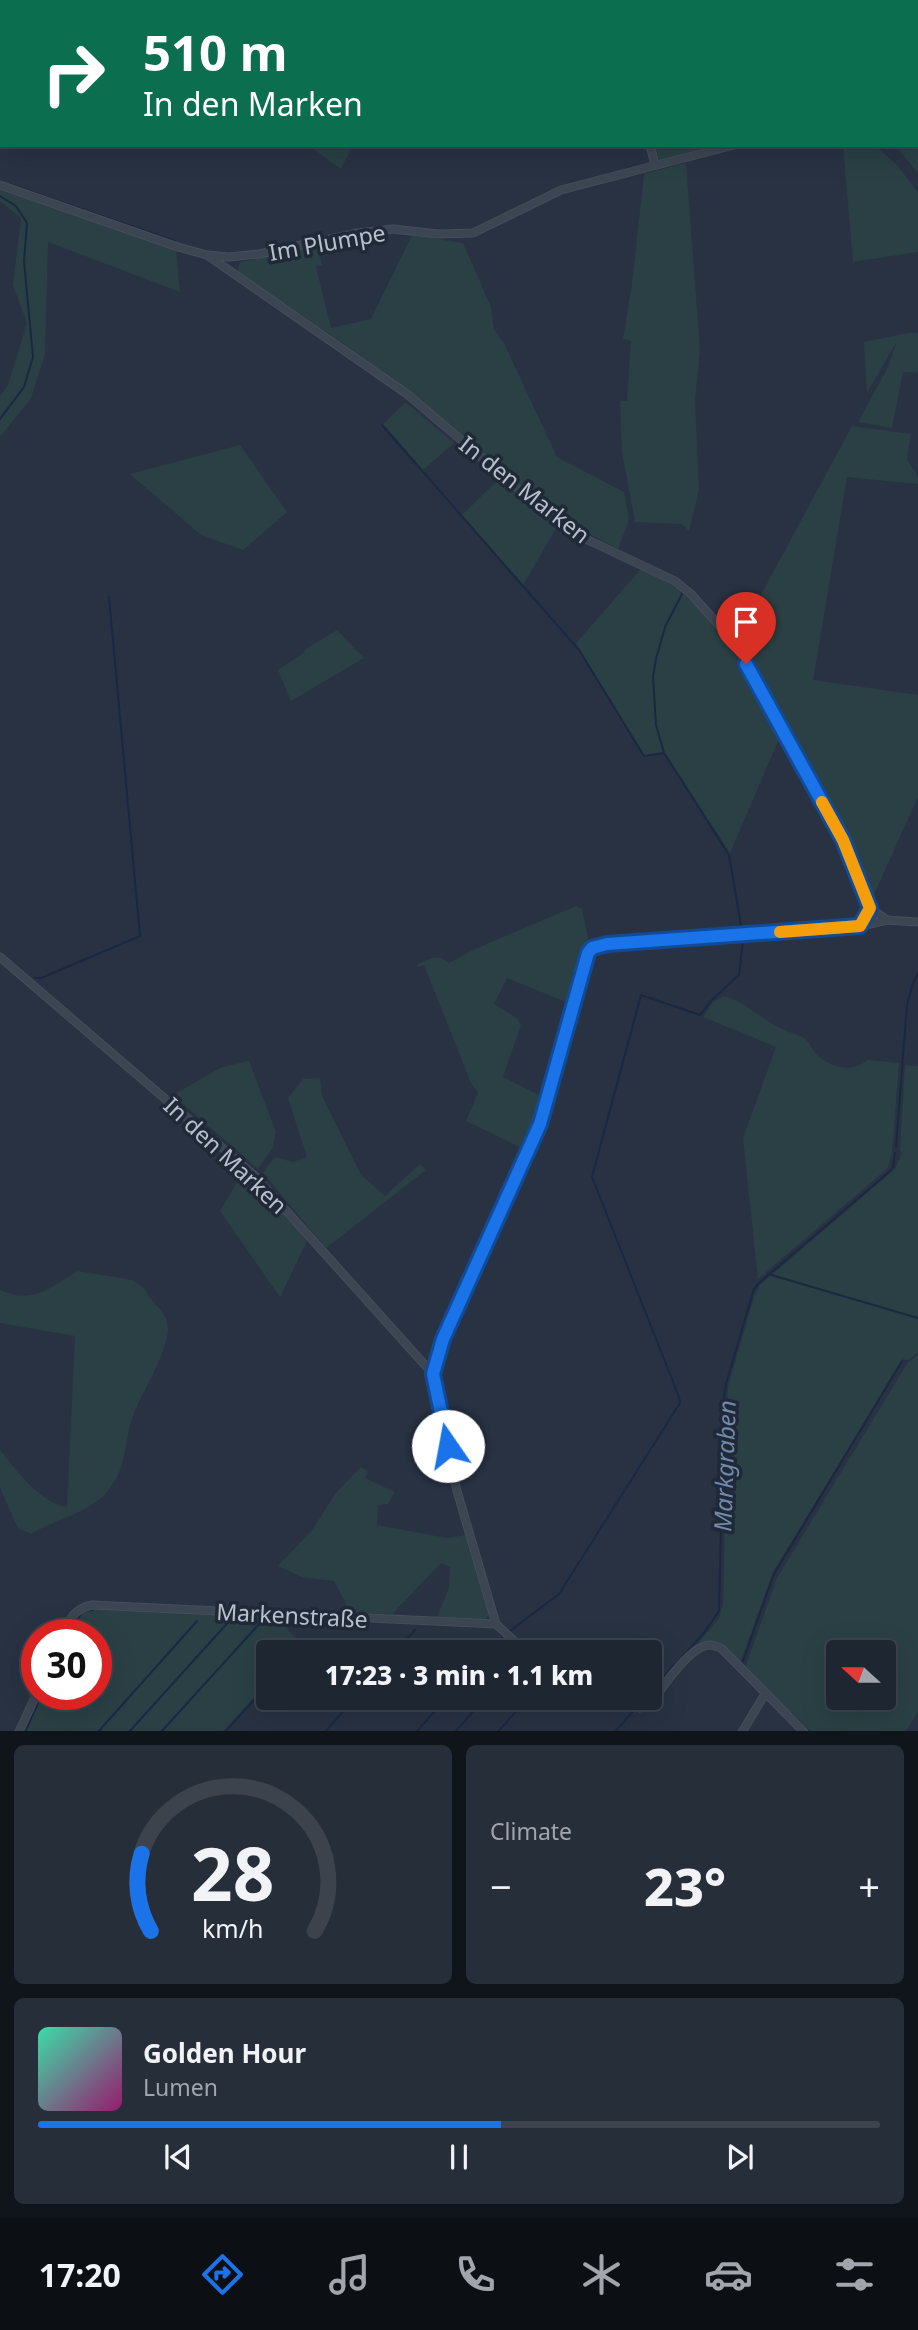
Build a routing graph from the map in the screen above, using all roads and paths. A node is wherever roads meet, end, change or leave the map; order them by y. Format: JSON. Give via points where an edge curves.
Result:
{"nodes":[{"id":1,"x":650,"y":147,"type":"edge"},
{"id":2,"x":726,"y":147,"type":"edge"},
{"id":3,"x":655,"y":165,"type":"junction"},
{"id":4,"x":0,"y":185,"type":"edge"},
{"id":5,"x":207,"y":255,"type":"junction"},
{"id":6,"x":229,"y":257,"type":"junction"},
{"id":7,"x":226,"y":271,"type":"junction"},
{"id":8,"x":870,"y":908,"type":"junction"},
{"id":9,"x":887,"y":920,"type":"junction"},
{"id":10,"x":918,"y":922,"type":"edge"},
{"id":11,"x":860,"y":926,"type":"junction"},
{"id":12,"x":0,"y":957,"type":"edge"},
{"id":13,"x":433,"y":1374,"type":"junction"},
{"id":14,"x":71,"y":1619,"type":"edge"},
{"id":15,"x":496,"y":1624,"type":"junction"},
{"id":16,"x":513,"y":1640,"type":"edge"},
{"id":17,"x":662,"y":1689,"type":"edge"},
{"id":18,"x":765,"y":1694,"type":"junction"},
{"id":19,"x":29,"y":1710,"type":"edge"},
{"id":20,"x":19,"y":1731,"type":"edge"},
{"id":21,"x":742,"y":1731,"type":"edge"},
{"id":22,"x":804,"y":1731,"type":"edge"}],
"edges":[{"from":1,"to":3,"type":"street"},
{"from":2,"to":3,"type":"street","name":"Im Plumpe"},
{"from":3,"to":6,"type":"street","name":"Im Plumpe","via":[[561,190],[472,233],[393,229]]},
{"from":4,"to":5,"type":"street","name":"Im Plumpe"},
{"from":5,"to":6,"type":"street","name":"Im Plumpe"},
{"from":5,"to":7,"type":"street","name":"In den Marken"},
{"from":6,"to":7,"type":"street"},
{"from":7,"to":8,"type":"street","name":"In den Marken","via":[[407,394],[541,508],[588,540],[675,581],[691,594],[734,642],[843,840]]},
{"from":8,"to":9,"type":"street"},
{"from":8,"to":11,"type":"street"},
{"from":9,"to":10,"type":"street"},
{"from":9,"to":11,"type":"street"},
{"from":11,"to":13,"type":"street","via":[[592,948],[540,1124],[443,1339]]},
{"from":12,"to":13,"type":"street","name":"In den Marken","via":[[255,1176]]},
{"from":13,"to":15,"type":"street","via":[[457,1491]]},
{"from":14,"to":15,"type":"street","name":"Markenstraße","via":[[79,1608],[92,1605]]},
{"from":15,"to":16,"type":"street"},
{"from":17,"to":18,"type":"street","via":[[698,1649],[710,1645],[721,1648]]},
{"from":18,"to":21,"type":"street"},
{"from":18,"to":22,"type":"street"},
{"from":19,"to":20,"type":"street"}]}
